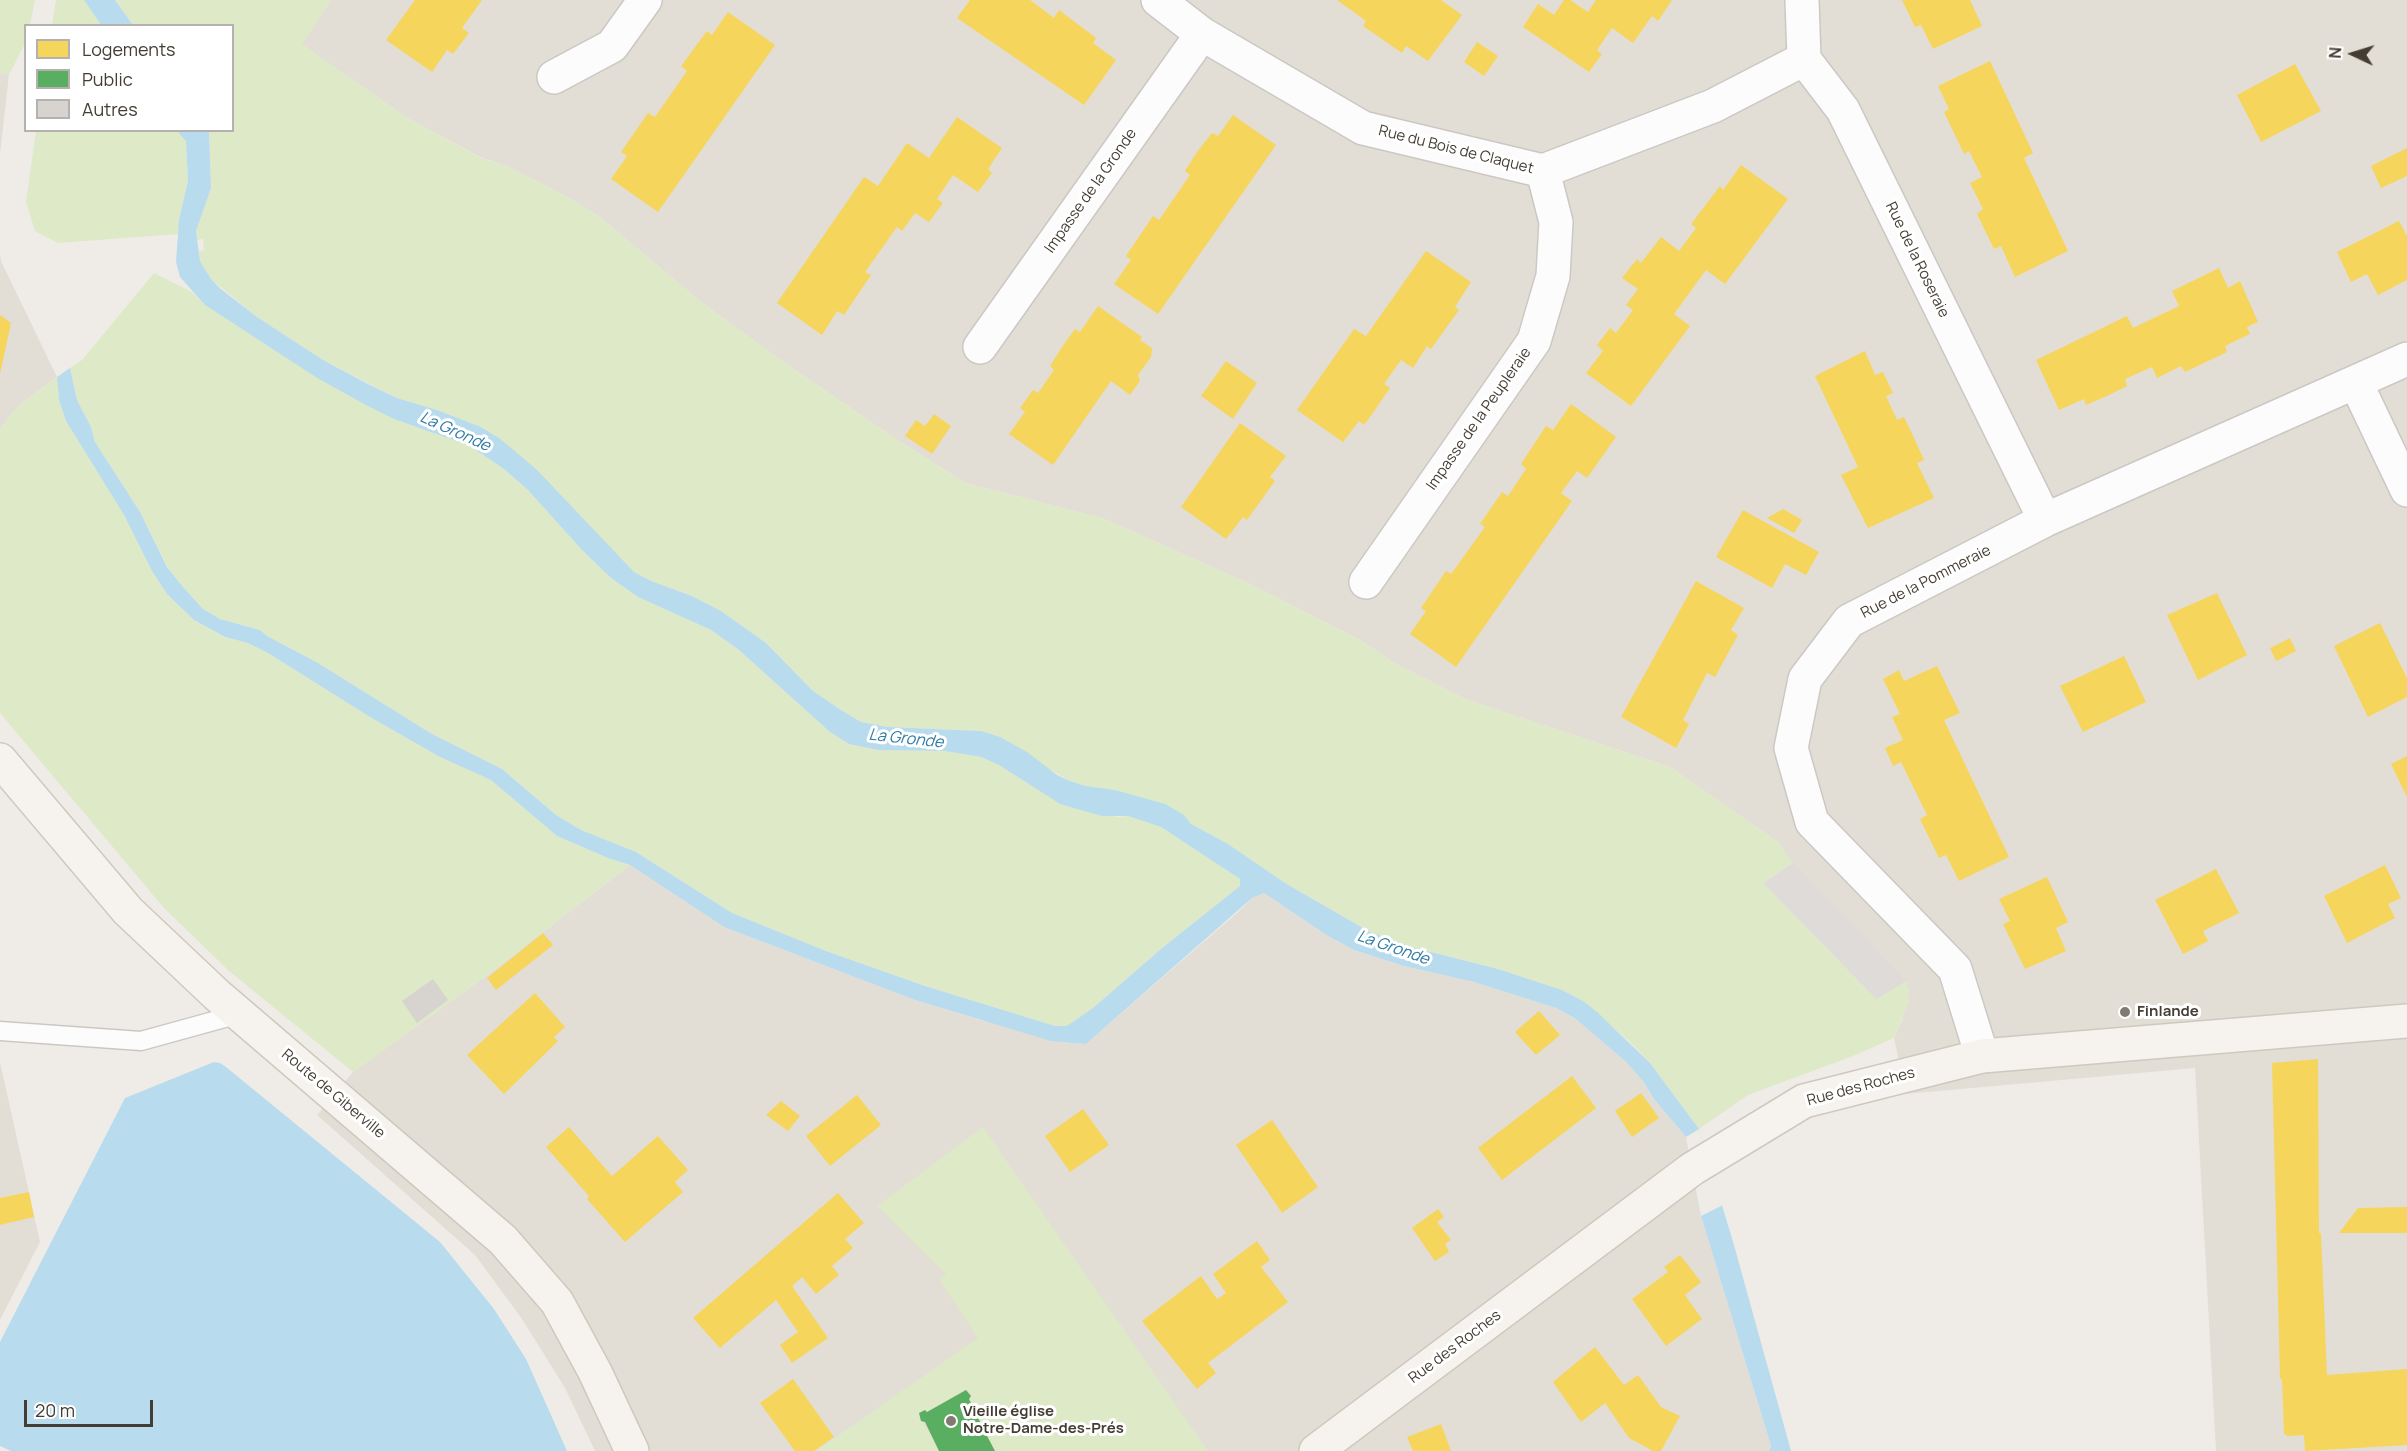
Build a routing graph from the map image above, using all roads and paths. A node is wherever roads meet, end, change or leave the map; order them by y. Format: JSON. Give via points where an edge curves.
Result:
{"nodes":[{"id":1,"x":645,"y":0,"type":"edge"},
{"id":2,"x":1158,"y":0,"type":"edge"},
{"id":3,"x":1802,"y":0,"type":"edge"},
{"id":4,"x":1202,"y":34,"type":"junction"},
{"id":5,"x":1803,"y":59,"type":"junction"},
{"id":6,"x":554,"y":77,"type":"dead end"},
{"id":7,"x":1543,"y":171,"type":"junction"},
{"id":8,"x":980,"y":347,"type":"dead end"},
{"id":9,"x":2407,"y":359,"type":"edge"},
{"id":10,"x":2356,"y":383,"type":"junction"},
{"id":11,"x":2407,"y":490,"type":"edge"},
{"id":12,"x":2045,"y":520,"type":"junction"},
{"id":13,"x":1366,"y":582,"type":"dead end"},
{"id":14,"x":0,"y":760,"type":"edge"},
{"id":15,"x":239,"y":1014,"type":"junction"},
{"id":16,"x":2407,"y":1021,"type":"edge"},
{"id":17,"x":0,"y":1031,"type":"edge"},
{"id":18,"x":1982,"y":1056,"type":"junction"},
{"id":19,"x":632,"y":1451,"type":"edge"},
{"id":20,"x":1316,"y":1451,"type":"edge"}],
"edges":[{"from":1,"to":6,"type":"street","via":[[612,46]]},
{"from":2,"to":4,"type":"street","name":"Rue du Bois de Claquet"},
{"from":3,"to":5,"type":"street"},
{"from":4,"to":7,"type":"street","name":"Rue du Bois de Claquet","via":[[1363,128]]},
{"from":4,"to":8,"type":"street","name":"Impasse de la Gronde"},
{"from":5,"to":7,"type":"street","name":"Rue du Bois de Claquet","via":[[1713,106]]},
{"from":5,"to":12,"type":"street","name":"Rue de la Roseraie","via":[[1843,110]]},
{"from":7,"to":13,"type":"street","name":"Impasse de la Peupleraie","via":[[1556,222],[1553,276],[1534,341]]},
{"from":9,"to":10,"type":"street","name":"Rue de la Pommeraie"},
{"from":10,"to":11,"type":"street"},
{"from":10,"to":12,"type":"street","name":"Rue de la Pommeraie"},
{"from":12,"to":18,"type":"street","name":"Rue de la Pommeraie","via":[[1849,621],[1805,679],[1791,748],[1812,822],[1956,969]]},
{"from":14,"to":15,"type":"street","name":"Route de Giberville","via":[[128,911]]},
{"from":15,"to":17,"type":"lane","via":[[141,1041]]},
{"from":15,"to":19,"type":"street","name":"Route de Giberville","via":[[503,1240],[556,1302]]},
{"from":16,"to":18,"type":"street","name":"Rue des Roches"},
{"from":18,"to":20,"type":"street","name":"Rue des Roches","via":[[1804,1101],[1700,1164]]}]}
